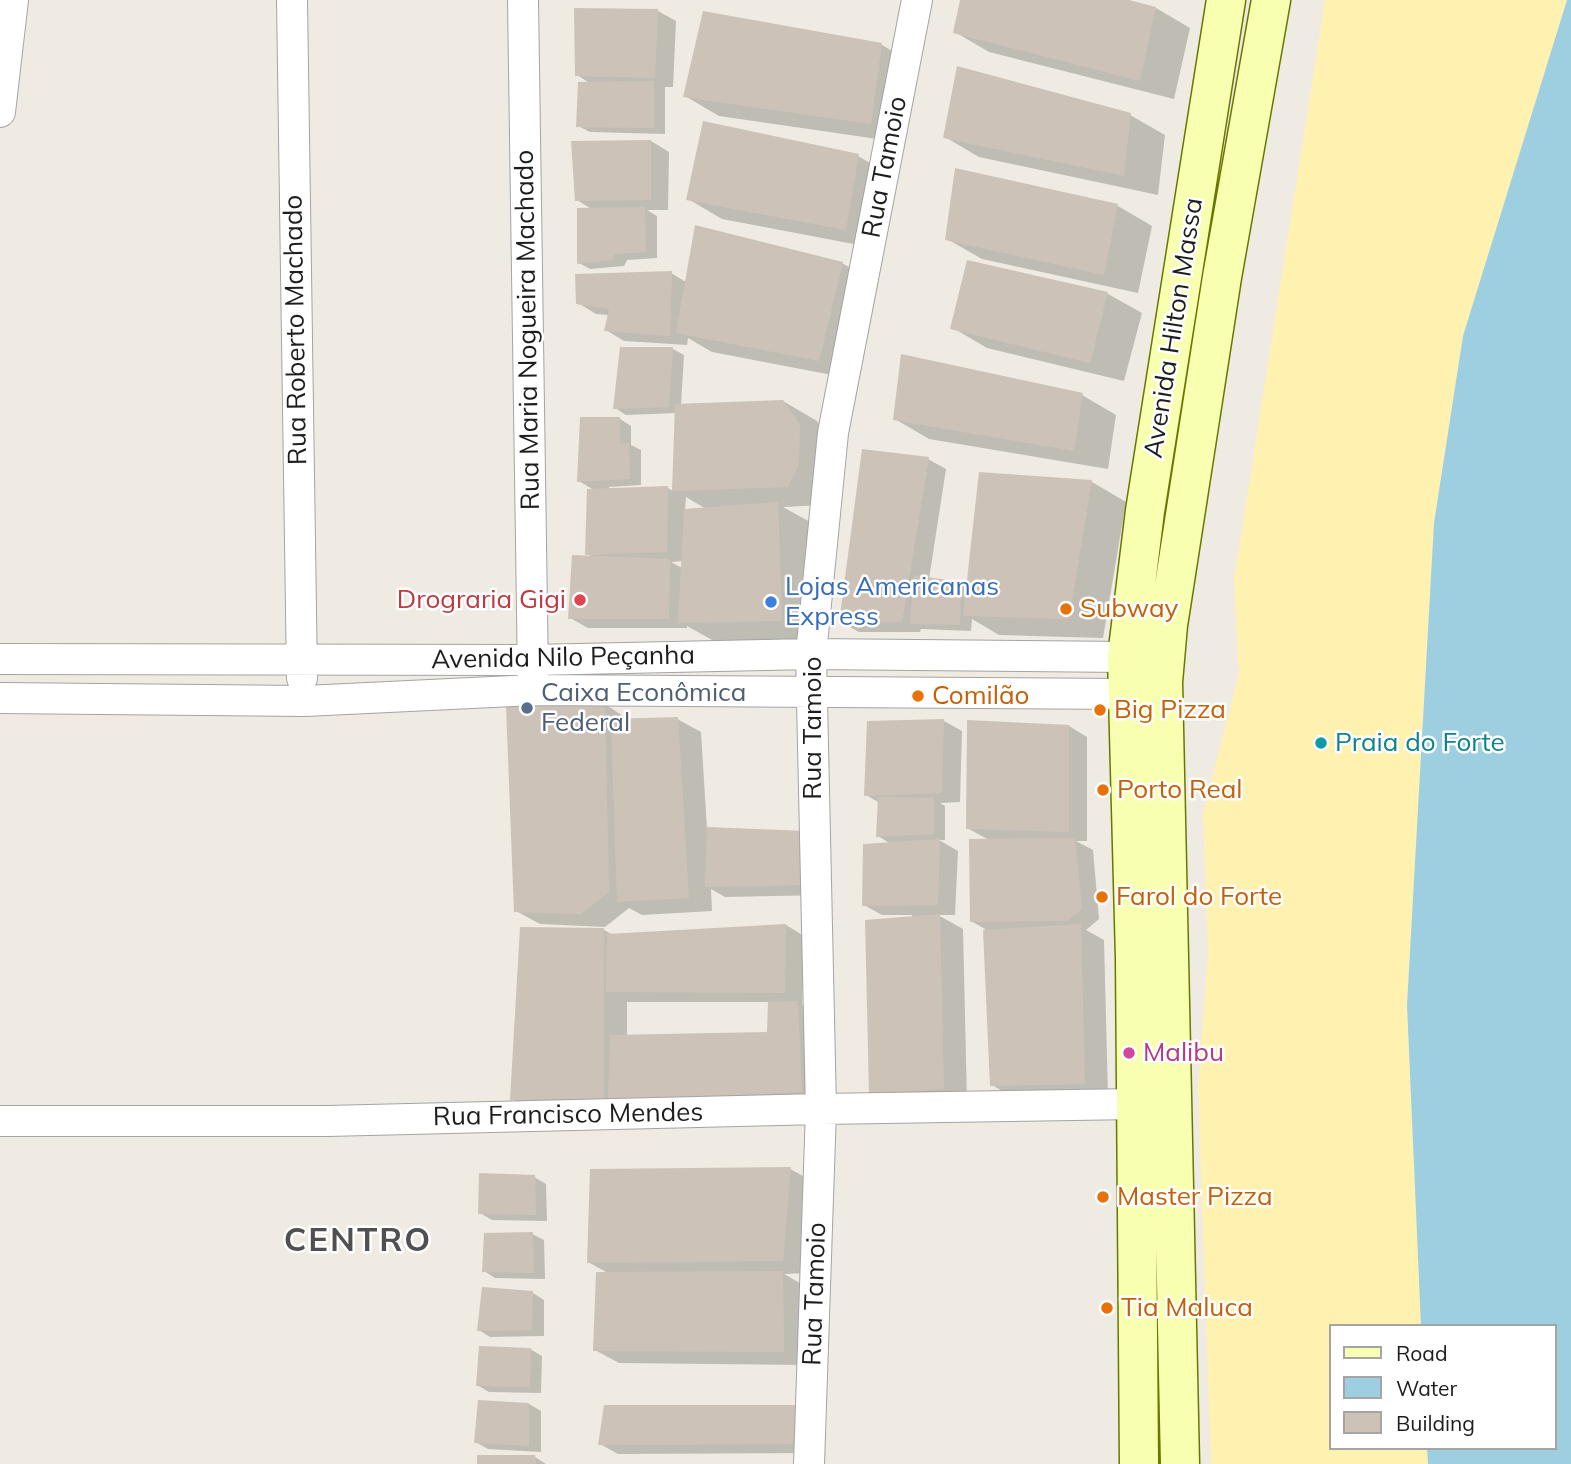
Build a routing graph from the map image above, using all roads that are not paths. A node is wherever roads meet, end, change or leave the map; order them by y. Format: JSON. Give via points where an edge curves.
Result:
{"nodes":[{"id":1,"x":13,"y":0,"type":"edge"},
{"id":2,"x":292,"y":0,"type":"edge"},
{"id":3,"x":523,"y":0,"type":"edge"},
{"id":4,"x":917,"y":0,"type":"edge"},
{"id":5,"x":1226,"y":0,"type":"edge"},
{"id":6,"x":1271,"y":0,"type":"edge"},
{"id":7,"x":0,"y":112,"type":"edge"},
{"id":8,"x":811,"y":654,"type":"junction"},
{"id":9,"x":1127,"y":657,"type":"junction"},
{"id":10,"x":0,"y":659,"type":"edge"},
{"id":11,"x":300,"y":660,"type":"junction"},
{"id":12,"x":532,"y":660,"type":"junction"},
{"id":13,"x":534,"y":691,"type":"junction"},
{"id":14,"x":811,"y":693,"type":"junction"},
{"id":15,"x":1126,"y":694,"type":"junction"},
{"id":16,"x":0,"y":698,"type":"edge"},
{"id":17,"x":304,"y":701,"type":"junction"},
{"id":18,"x":1136,"y":1104,"type":"junction"},
{"id":19,"x":821,"y":1109,"type":"junction"},
{"id":20,"x":0,"y":1121,"type":"edge"},
{"id":21,"x":809,"y":1464,"type":"edge"},
{"id":22,"x":1139,"y":1464,"type":"edge"},
{"id":23,"x":1180,"y":1464,"type":"edge"}],
"edges":[{"from":1,"to":7,"type":"street"},
{"from":2,"to":11,"type":"street","name":"Rua Roberto Machado"},
{"from":3,"to":12,"type":"street","name":"Rua Maria Nogueira Machado"},
{"from":4,"to":8,"type":"street","name":"Rua Tamoio","via":[[833,433]]},
{"from":5,"to":9,"type":"main road","name":"Avenida Hilton Massa","via":[[1145,511]]},
{"from":6,"to":23,"type":"main road","name":"Avenida Hilton Massa","via":[[1222,277],[1163,682]]},
{"from":8,"to":9,"type":"street","name":"Avenida Nilo Peçanha"},
{"from":8,"to":12,"type":"street","name":"Avenida Nilo Peçanha"},
{"from":8,"to":14,"type":"street","name":"Rua Tamoio"},
{"from":9,"to":15,"type":"main road","name":"Avenida Hilton Massa"},
{"from":10,"to":11,"type":"street","name":"Avenida Nilo Peçanha"},
{"from":11,"to":12,"type":"street","name":"Avenida Nilo Peçanha"},
{"from":11,"to":17,"type":"street","name":"Rua Roberto Machado"},
{"from":12,"to":13,"type":"street","name":"Rua Maria Nogueira Machado"},
{"from":13,"to":14,"type":"street","name":"Avenida Nilo Peçanha"},
{"from":13,"to":17,"type":"street","name":"Avenida Nilo Peçanha"},
{"from":14,"to":15,"type":"street","name":"Avenida Nilo Peçanha"},
{"from":14,"to":19,"type":"street","name":"Rua Tamoio"},
{"from":15,"to":18,"type":"main road","name":"Avenida Hilton Massa"},
{"from":16,"to":17,"type":"street","name":"Avenida Nilo Peçanha"},
{"from":18,"to":19,"type":"street","name":"Rua Francisco Mendes"},
{"from":18,"to":22,"type":"main road","name":"Avenida Hilton Massa"},
{"from":19,"to":20,"type":"street","name":"Rua Francisco Mendes","via":[[327,1121]]},
{"from":19,"to":21,"type":"street","name":"Rua Tamoio"}]}
